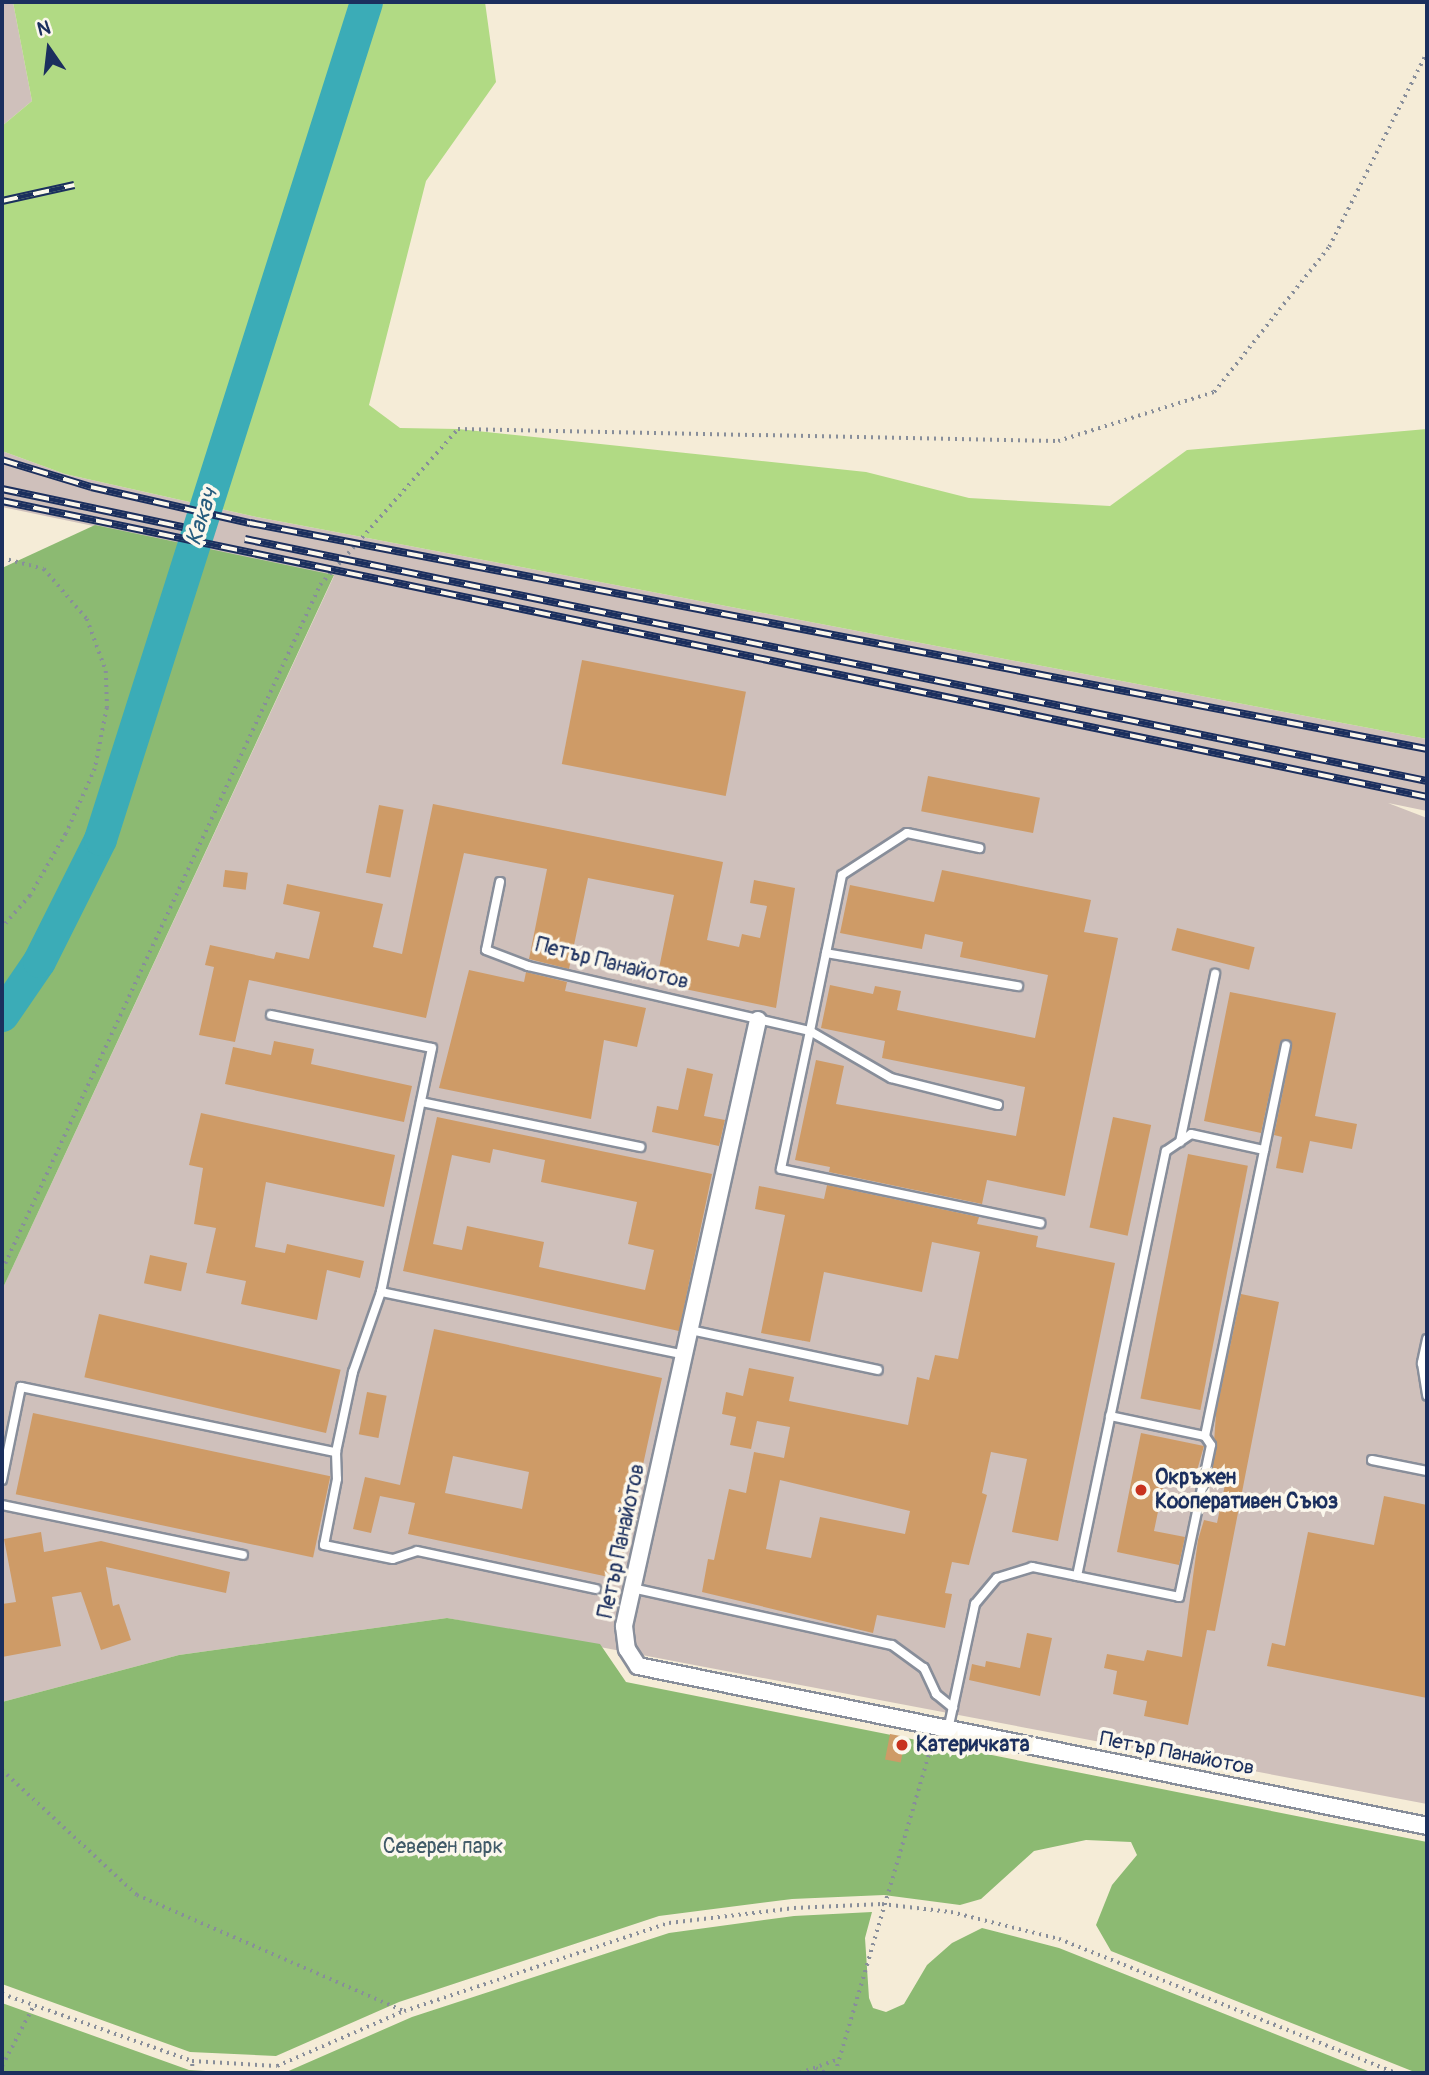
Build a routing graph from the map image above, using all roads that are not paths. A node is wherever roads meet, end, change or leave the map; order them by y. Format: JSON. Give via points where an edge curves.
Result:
{"nodes":[{"id":1,"x":979,"y":848,"type":"dead end"},
{"id":2,"x":500,"y":882,"type":"dead end"},
{"id":3,"x":826,"y":953,"type":"junction"},
{"id":4,"x":1215,"y":974,"type":"dead end"},
{"id":5,"x":1018,"y":986,"type":"dead end"},
{"id":6,"x":271,"y":1015,"type":"dead end"},
{"id":7,"x":758,"y":1020,"type":"junction"},
{"id":8,"x":810,"y":1031,"type":"junction"},
{"id":9,"x":1286,"y":1045,"type":"dead end"},
{"id":10,"x":421,"y":1102,"type":"junction"},
{"id":11,"x":998,"y":1105,"type":"dead end"},
{"id":12,"x":1180,"y":1142,"type":"junction"},
{"id":13,"x":640,"y":1147,"type":"dead end"},
{"id":14,"x":1265,"y":1150,"type":"junction"},
{"id":15,"x":1040,"y":1223,"type":"dead end"},
{"id":16,"x":381,"y":1292,"type":"junction"},
{"id":17,"x":690,"y":1330,"type":"junction"},
{"id":18,"x":1427,"y":1339,"type":"edge"},
{"id":19,"x":685,"y":1355,"type":"junction"},
{"id":20,"x":878,"y":1370,"type":"dead end"},
{"id":21,"x":1427,"y":1396,"type":"edge"},
{"id":22,"x":1110,"y":1416,"type":"junction"},
{"id":23,"x":1205,"y":1436,"type":"junction"},
{"id":24,"x":336,"y":1452,"type":"junction"},
{"id":25,"x":1372,"y":1460,"type":"dead end"},
{"id":26,"x":1427,"y":1471,"type":"edge"},
{"id":27,"x":2,"y":1480,"type":"edge"},
{"id":28,"x":2,"y":1505,"type":"edge"},
{"id":29,"x":243,"y":1555,"type":"dead end"},
{"id":30,"x":1077,"y":1576,"type":"junction"},
{"id":31,"x":596,"y":1588,"type":"dead end"},
{"id":32,"x":632,"y":1588,"type":"junction"},
{"id":33,"x":953,"y":1708,"type":"junction"},
{"id":34,"x":942,"y":1729,"type":"junction"},
{"id":35,"x":1427,"y":1826,"type":"edge"}],
"edges":[{"from":1,"to":3,"type":"lane","via":[[907,833],[842,875]]},
{"from":2,"to":7,"type":"lane","name":"Петър Панайотов","via":[[486,950],[528,966]]},
{"from":3,"to":5,"type":"lane"},
{"from":3,"to":8,"type":"lane"},
{"from":4,"to":12,"type":"lane"},
{"from":6,"to":10,"type":"lane","via":[[432,1048]]},
{"from":7,"to":8,"type":"lane"},
{"from":7,"to":17,"type":"street","name":"Петър Панайотов"},
{"from":8,"to":11,"type":"lane","via":[[891,1078]]},
{"from":8,"to":15,"type":"lane","via":[[781,1169]]},
{"from":9,"to":14,"type":"lane"},
{"from":10,"to":13,"type":"lane"},
{"from":10,"to":16,"type":"lane"},
{"from":12,"to":14,"type":"lane","via":[[1191,1135]]},
{"from":12,"to":22,"type":"lane","via":[[1166,1151]]},
{"from":14,"to":23,"type":"lane"},
{"from":16,"to":19,"type":"lane"},
{"from":16,"to":24,"type":"lane","via":[[352,1372]]},
{"from":17,"to":19,"type":"street","name":"Петър Панайотов"},
{"from":17,"to":20,"type":"lane"},
{"from":18,"to":21,"type":"lane","via":[[1422,1363]]},
{"from":19,"to":32,"type":"street","name":"Петър Панайотов"},
{"from":22,"to":23,"type":"lane"},
{"from":22,"to":30,"type":"lane"},
{"from":23,"to":30,"type":"lane","via":[[1211,1445],[1179,1597]]},
{"from":24,"to":27,"type":"lane","via":[[21,1388]]},
{"from":24,"to":31,"type":"lane","via":[[337,1479],[324,1545],[393,1559],[417,1551]]},
{"from":25,"to":26,"type":"lane"},
{"from":28,"to":29,"type":"lane"},
{"from":30,"to":33,"type":"lane","via":[[1032,1567],[997,1578],[975,1604]]},
{"from":32,"to":33,"type":"lane","via":[[892,1644],[924,1668],[936,1694]]},
{"from":32,"to":34,"type":"street","name":"Петър Панайотов","via":[[624,1638],[638,1666]]},
{"from":33,"to":34,"type":"lane"},
{"from":34,"to":35,"type":"street","name":"Петър Панайотов"}]}
